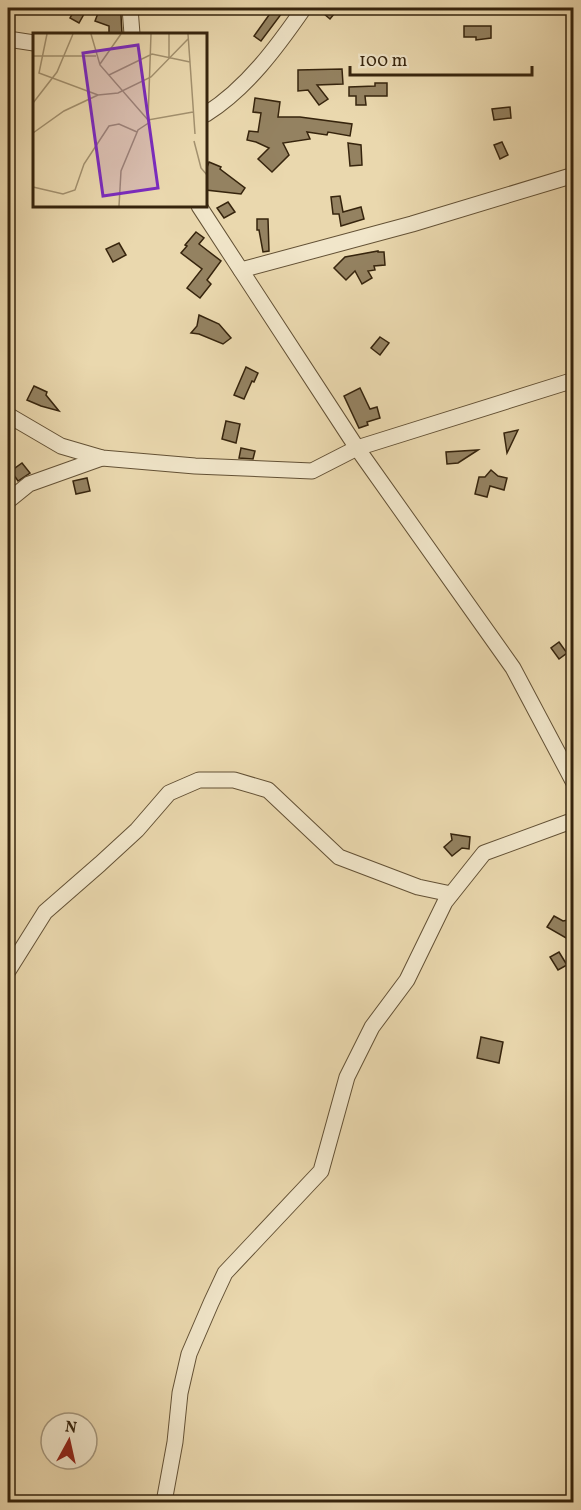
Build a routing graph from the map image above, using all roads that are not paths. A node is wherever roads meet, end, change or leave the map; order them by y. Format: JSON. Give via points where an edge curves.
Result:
{"nodes":[{"id":1,"x":130,"y":8,"type":"edge"},
{"id":2,"x":304,"y":8,"type":"edge"},
{"id":3,"x":132,"y":33,"type":"edge"},
{"id":4,"x":8,"y":39,"type":"edge"},
{"id":5,"x":33,"y":43,"type":"edge"},
{"id":6,"x":207,"y":113,"type":"edge"},
{"id":7,"x":573,"y":175,"type":"edge"},
{"id":8,"x":200,"y":207,"type":"edge"},
{"id":9,"x":241,"y":270,"type":"junction"},
{"id":10,"x":573,"y":380,"type":"edge"},
{"id":11,"x":8,"y":415,"type":"edge"},
{"id":12,"x":357,"y":448,"type":"junction"},
{"id":13,"x":102,"y":458,"type":"junction"},
{"id":14,"x":8,"y":501,"type":"edge"},
{"id":15,"x":573,"y":783,"type":"edge"},
{"id":16,"x":573,"y":820,"type":"edge"},
{"id":17,"x":451,"y":894,"type":"junction"},
{"id":18,"x":8,"y":971,"type":"edge"},
{"id":19,"x":164,"y":1503,"type":"edge"}],
"edges":[{"from":1,"to":3,"type":"street"},
{"from":2,"to":6,"type":"street","via":[[279,45],[228,100]]},
{"from":4,"to":5,"type":"street"},
{"from":7,"to":9,"type":"street"},
{"from":8,"to":9,"type":"street"},
{"from":9,"to":12,"type":"street"},
{"from":10,"to":12,"type":"street"},
{"from":11,"to":13,"type":"street","via":[[61,446]]},
{"from":12,"to":13,"type":"street","via":[[312,471]]},
{"from":12,"to":15,"type":"street","via":[[513,668]]},
{"from":13,"to":14,"type":"street","via":[[29,484]]},
{"from":16,"to":17,"type":"street","via":[[484,854]]},
{"from":17,"to":18,"type":"street","via":[[418,887],[339,857],[268,790],[234,780],[199,780],[169,793],[137,830],[45,912]]},
{"from":17,"to":19,"type":"street","via":[[407,981],[372,1027],[347,1077],[321,1171],[225,1273],[189,1354]]}]}
